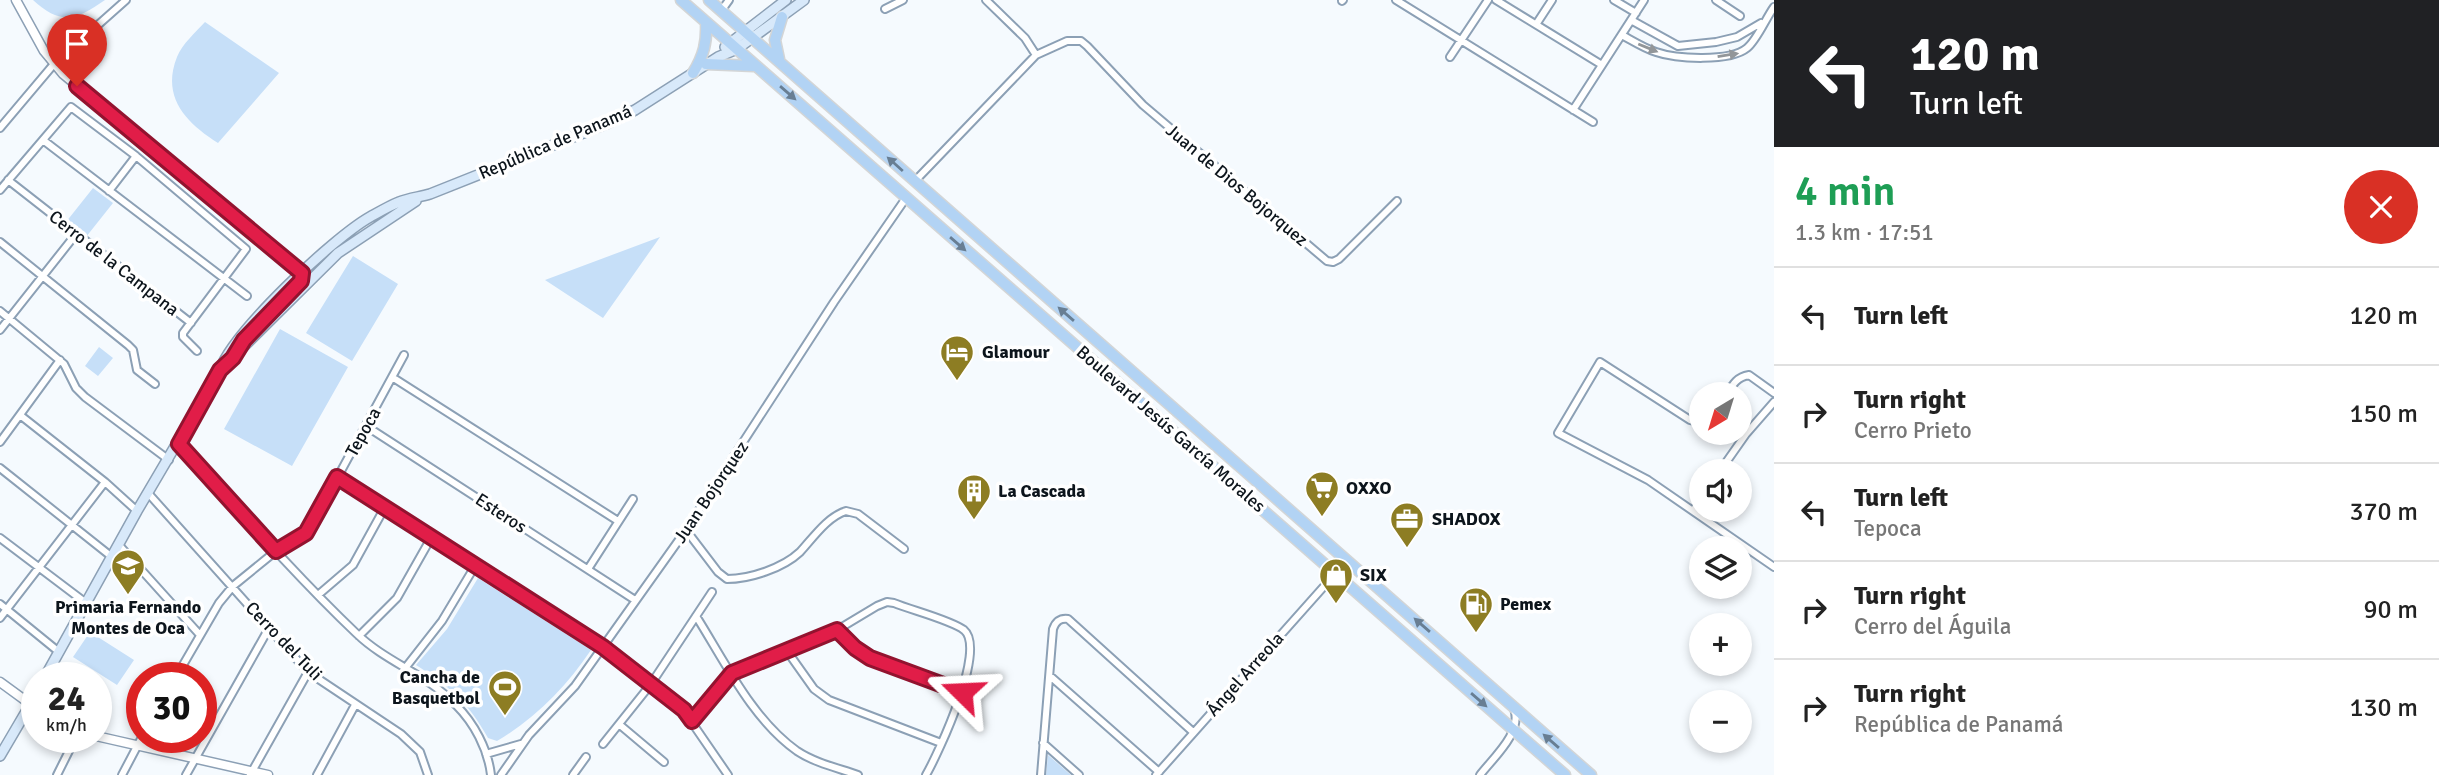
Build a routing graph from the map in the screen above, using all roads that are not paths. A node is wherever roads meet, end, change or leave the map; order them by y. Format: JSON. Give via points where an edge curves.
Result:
{"nodes":[{"id":1,"x":16,"y":0,"type":"edge"},
{"id":2,"x":126,"y":0,"type":"edge"},
{"id":3,"x":681,"y":0,"type":"edge"},
{"id":4,"x":709,"y":0,"type":"edge"},
{"id":5,"x":729,"y":0,"type":"edge"},
{"id":6,"x":786,"y":0,"type":"edge"},
{"id":7,"x":804,"y":0,"type":"edge"},
{"id":8,"x":903,"y":0,"type":"edge"},
{"id":9,"x":986,"y":0,"type":"edge"},
{"id":10,"x":1396,"y":0,"type":"edge"},
{"id":11,"x":1488,"y":0,"type":"edge"},
{"id":12,"x":1496,"y":0,"type":"edge"},
{"id":13,"x":1552,"y":0,"type":"edge"},
{"id":14,"x":1614,"y":0,"type":"edge"},
{"id":15,"x":1644,"y":0,"type":"edge"},
{"id":16,"x":1716,"y":0,"type":"edge"},
{"id":17,"x":1774,"y":7,"type":"edge"},
{"id":18,"x":885,"y":9,"type":"dead end"},
{"id":19,"x":721,"y":11,"type":"junction"},
{"id":20,"x":1636,"y":13,"type":"junction"},
{"id":21,"x":782,"y":16,"type":"junction"},
{"id":22,"x":1740,"y":16,"type":"dead end"},
{"id":23,"x":1631,"y":20,"type":"junction"},
{"id":24,"x":706,"y":22,"type":"junction"},
{"id":25,"x":1537,"y":23,"type":"junction"},
{"id":26,"x":1763,"y":23,"type":"junction"},
{"id":27,"x":744,"y":31,"type":"junction"},
{"id":28,"x":1622,"y":35,"type":"junction"},
{"id":29,"x":752,"y":39,"type":"junction"},
{"id":30,"x":1461,"y":40,"type":"junction"},
{"id":31,"x":733,"y":46,"type":"junction"},
{"id":32,"x":1678,"y":46,"type":"junction"},
{"id":33,"x":1036,"y":55,"type":"junction"},
{"id":34,"x":1450,"y":57,"type":"dead end"},
{"id":35,"x":1677,"y":57,"type":"junction"},
{"id":36,"x":779,"y":60,"type":"junction"},
{"id":37,"x":54,"y":64,"type":"junction"},
{"id":38,"x":706,"y":64,"type":"junction"},
{"id":39,"x":1602,"y":65,"type":"junction"},
{"id":40,"x":756,"y":66,"type":"junction"},
{"id":41,"x":693,"y":72,"type":"junction"},
{"id":42,"x":1573,"y":110,"type":"junction"},
{"id":43,"x":1593,"y":122,"type":"dead end"},
{"id":44,"x":0,"y":128,"type":"edge"},
{"id":45,"x":43,"y":139,"type":"junction"},
{"id":46,"x":135,"y":156,"type":"junction"},
{"id":47,"x":8,"y":180,"type":"junction"},
{"id":48,"x":915,"y":181,"type":"junction"},
{"id":49,"x":0,"y":190,"type":"edge"},
{"id":50,"x":109,"y":191,"type":"junction"},
{"id":51,"x":423,"y":196,"type":"junction"},
{"id":52,"x":906,"y":198,"type":"junction"},
{"id":53,"x":1397,"y":201,"type":"dead end"},
{"id":54,"x":385,"y":220,"type":"junction"},
{"id":55,"x":76,"y":234,"type":"junction"},
{"id":56,"x":0,"y":242,"type":"edge"},
{"id":57,"x":302,"y":273,"type":"junction"},
{"id":58,"x":43,"y":276,"type":"junction"},
{"id":59,"x":224,"y":279,"type":"junction"},
{"id":60,"x":247,"y":296,"type":"dead end"},
{"id":61,"x":0,"y":311,"type":"edge"},
{"id":62,"x":9,"y":318,"type":"junction"},
{"id":63,"x":191,"y":323,"type":"junction"},
{"id":64,"x":0,"y":330,"type":"edge"},
{"id":65,"x":197,"y":351,"type":"dead end"},
{"id":66,"x":404,"y":355,"type":"dead end"},
{"id":67,"x":233,"y":358,"type":"junction"},
{"id":68,"x":60,"y":360,"type":"junction"},
{"id":69,"x":220,"y":370,"type":"junction"},
{"id":70,"x":393,"y":377,"type":"junction"},
{"id":71,"x":1734,"y":382,"type":"edge"},
{"id":72,"x":155,"y":384,"type":"dead end"},
{"id":73,"x":1774,"y":393,"type":"edge"},
{"id":74,"x":1774,"y":402,"type":"edge"},
{"id":75,"x":20,"y":415,"type":"junction"},
{"id":76,"x":1689,"y":419,"type":"edge"},
{"id":77,"x":366,"y":426,"type":"junction"},
{"id":78,"x":0,"y":442,"type":"edge"},
{"id":79,"x":179,"y":444,"type":"junction"},
{"id":80,"x":1728,"y":459,"type":"edge"},
{"id":81,"x":169,"y":460,"type":"junction"},
{"id":82,"x":0,"y":468,"type":"edge"},
{"id":83,"x":337,"y":477,"type":"junction"},
{"id":84,"x":105,"y":482,"type":"junction"},
{"id":85,"x":148,"y":493,"type":"junction"},
{"id":86,"x":633,"y":499,"type":"dead end"},
{"id":87,"x":385,"y":507,"type":"junction"},
{"id":88,"x":1689,"y":508,"type":"edge"},
{"id":89,"x":137,"y":511,"type":"junction"},
{"id":90,"x":1301,"y":519,"type":"junction"},
{"id":91,"x":618,"y":521,"type":"junction"},
{"id":92,"x":1709,"y":522,"type":"edge"},
{"id":93,"x":72,"y":525,"type":"junction"},
{"id":94,"x":685,"y":530,"type":"junction"},
{"id":95,"x":1288,"y":533,"type":"junction"},
{"id":96,"x":0,"y":538,"type":"edge"},
{"id":97,"x":431,"y":538,"type":"junction"},
{"id":98,"x":119,"y":545,"type":"junction"},
{"id":99,"x":904,"y":549,"type":"dead end"},
{"id":100,"x":276,"y":551,"type":"junction"},
{"id":101,"x":112,"y":557,"type":"junction"},
{"id":102,"x":475,"y":566,"type":"junction"},
{"id":103,"x":1774,"y":567,"type":"edge"},
{"id":104,"x":38,"y":568,"type":"junction"},
{"id":105,"x":588,"y":569,"type":"junction"},
{"id":106,"x":1335,"y":574,"type":"junction"},
{"id":107,"x":233,"y":586,"type":"junction"},
{"id":108,"x":712,"y":592,"type":"dead end"},
{"id":109,"x":318,"y":595,"type":"junction"},
{"id":110,"x":635,"y":600,"type":"junction"},
{"id":111,"x":86,"y":603,"type":"junction"},
{"id":112,"x":0,"y":604,"type":"edge"},
{"id":113,"x":7,"y":609,"type":"junction"},
{"id":114,"x":696,"y":616,"type":"junction"},
{"id":115,"x":0,"y":618,"type":"edge"},
{"id":116,"x":269,"y":628,"type":"junction"},
{"id":117,"x":837,"y":630,"type":"junction"},
{"id":118,"x":200,"y":635,"type":"junction"},
{"id":119,"x":359,"y":636,"type":"junction"},
{"id":120,"x":603,"y":647,"type":"junction"},
{"id":121,"x":787,"y":651,"type":"junction"},
{"id":122,"x":59,"y":652,"type":"junction"},
{"id":123,"x":53,"y":662,"type":"edge"},
{"id":124,"x":185,"y":662,"type":"edge"},
{"id":125,"x":406,"y":667,"type":"junction"},
{"id":126,"x":308,"y":672,"type":"junction"},
{"id":127,"x":732,"y":673,"type":"junction"},
{"id":128,"x":1050,"y":676,"type":"junction"},
{"id":129,"x":0,"y":681,"type":"edge"},
{"id":130,"x":651,"y":684,"type":"junction"},
{"id":131,"x":962,"y":692,"type":"junction"},
{"id":132,"x":21,"y":698,"type":"edge"},
{"id":133,"x":355,"y":705,"type":"junction"},
{"id":134,"x":1512,"y":706,"type":"junction"},
{"id":135,"x":692,"y":721,"type":"junction"},
{"id":136,"x":21,"y":725,"type":"edge"},
{"id":137,"x":620,"y":725,"type":"junction"},
{"id":138,"x":1514,"y":731,"type":"junction"},
{"id":139,"x":1193,"y":732,"type":"junction"},
{"id":140,"x":941,"y":743,"type":"junction"},
{"id":141,"x":1043,"y":743,"type":"junction"},
{"id":142,"x":521,"y":744,"type":"junction"},
{"id":143,"x":603,"y":744,"type":"dead end"},
{"id":144,"x":68,"y":753,"type":"edge"},
{"id":145,"x":134,"y":753,"type":"edge"},
{"id":146,"x":166,"y":753,"type":"edge"},
{"id":147,"x":486,"y":754,"type":"junction"},
{"id":148,"x":0,"y":756,"type":"edge"},
{"id":149,"x":586,"y":757,"type":"dead end"},
{"id":150,"x":195,"y":759,"type":"junction"},
{"id":151,"x":664,"y":762,"type":"dead end"},
{"id":152,"x":251,"y":773,"type":"edge"},
{"id":153,"x":1157,"y":773,"type":"edge"},
{"id":154,"x":57,"y":775,"type":"edge"},
{"id":155,"x":122,"y":775,"type":"edge"},
{"id":156,"x":186,"y":775,"type":"edge"},
{"id":157,"x":268,"y":775,"type":"edge"},
{"id":158,"x":317,"y":775,"type":"edge"},
{"id":159,"x":428,"y":775,"type":"edge"},
{"id":160,"x":491,"y":775,"type":"edge"},
{"id":161,"x":501,"y":775,"type":"edge"},
{"id":162,"x":573,"y":775,"type":"edge"},
{"id":163,"x":728,"y":775,"type":"edge"},
{"id":164,"x":858,"y":775,"type":"edge"},
{"id":165,"x":926,"y":775,"type":"edge"},
{"id":166,"x":1041,"y":775,"type":"edge"},
{"id":167,"x":1079,"y":775,"type":"edge"},
{"id":168,"x":1480,"y":775,"type":"edge"},
{"id":169,"x":1565,"y":775,"type":"edge"},
{"id":170,"x":1591,"y":775,"type":"edge"}],
"edges":[{"from":1,"to":37,"type":"street"},
{"from":2,"to":37,"type":"street"},
{"from":3,"to":24,"type":"main road","name":"Boulevard Jesús García Morales"},
{"from":4,"to":19,"type":"main road","name":"Boulevard Jesús García Morales"},
{"from":5,"to":19,"type":"street"},
{"from":6,"to":27,"type":"main road"},
{"from":7,"to":21,"type":"main road"},
{"from":8,"to":18,"type":"street"},
{"from":9,"to":33,"type":"street"},
{"from":10,"to":30,"type":"street"},
{"from":11,"to":30,"type":"street"},
{"from":12,"to":25,"type":"street"},
{"from":13,"to":25,"type":"street"},
{"from":14,"to":20,"type":"street"},
{"from":15,"to":20,"type":"street"},
{"from":16,"to":22,"type":"street"},
{"from":17,"to":26,"type":"street"},
{"from":19,"to":27,"type":"main road","name":"Boulevard Jesús García Morales"},
{"from":20,"to":23,"type":"street"},
{"from":21,"to":29,"type":"main road"},
{"from":21,"to":36,"type":"main road","via":[[775,40]]},
{"from":23,"to":28,"type":"street"},
{"from":23,"to":32,"type":"street"},
{"from":24,"to":31,"type":"main road","name":"Boulevard Jesús García Morales"},
{"from":24,"to":41,"type":"main road","via":[[705,52]]},
{"from":25,"to":39,"type":"street"},
{"from":26,"to":32,"type":"street","via":[[1737,37]]},
{"from":35,"to":26,"type":"street","one_way":true,"via":[[1730,57],[1752,43]]},
{"from":27,"to":29,"type":"main road","name":"Boulevard Jesús García Morales"},
{"from":27,"to":31,"type":"main road"},
{"from":28,"to":35,"type":"street","one_way":true},
{"from":28,"to":39,"type":"street"},
{"from":29,"to":31,"type":"main road"},
{"from":29,"to":36,"type":"main road","name":"Boulevard Jesús García Morales"},
{"from":30,"to":34,"type":"street"},
{"from":30,"to":42,"type":"street"},
{"from":31,"to":38,"type":"main road","name":"República de Panamá"},
{"from":31,"to":40,"type":"main road","name":"Boulevard Jesús García Morales"},
{"from":32,"to":35,"type":"street"},
{"from":33,"to":48,"type":"street"},
{"from":33,"to":53,"type":"street","name":"Juan de Dios Bojorquez","via":[[1067,41],[1081,41],[1143,105],[1327,261],[1339,259]]},
{"from":48,"to":36,"type":"main road","name":"Boulevard Jesús García Morales","one_way":true},
{"from":37,"to":44,"type":"street"},
{"from":37,"to":57,"type":"street"},
{"from":38,"to":40,"type":"main road"},
{"from":38,"to":41,"type":"main road","name":"República de Panamá"},
{"from":39,"to":42,"type":"street"},
{"from":40,"to":52,"type":"main road","name":"Boulevard Jesús García Morales","one_way":true},
{"from":41,"to":51,"type":"main road","name":"República de Panamá","via":[[619,118]]},
{"from":42,"to":43,"type":"street"},
{"from":45,"to":46,"type":"street","via":[[71,107]]},
{"from":45,"to":47,"type":"street"},
{"from":45,"to":50,"type":"street"},
{"from":46,"to":50,"type":"street"},
{"from":46,"to":59,"type":"street","via":[[245,246]]},
{"from":47,"to":49,"type":"street"},
{"from":47,"to":55,"type":"street","name":"Cerro de la Campana"},
{"from":90,"to":48,"type":"main road","name":"Boulevard Jesús García Morales","one_way":true},
{"from":50,"to":59,"type":"street"},
{"from":51,"to":54,"type":"main road","name":"República de Panamá"},
{"from":51,"to":57,"type":"main road","name":"República de Panamá","via":[[370,217]]},
{"from":52,"to":94,"type":"street","name":"Juan Bojorquez"},
{"from":52,"to":95,"type":"main road","name":"Boulevard Jesús García Morales","one_way":true},
{"from":54,"to":57,"type":"main road","via":[[355,234],[310,273]]},
{"from":54,"to":67,"type":"main road","name":"República de Panamá","via":[[338,253]]},
{"from":55,"to":58,"type":"street"},
{"from":55,"to":63,"type":"street","name":"Cerro de la Campana"},
{"from":56,"to":58,"type":"street"},
{"from":57,"to":67,"type":"main road","via":[[301,281],[244,340]]},
{"from":57,"to":69,"type":"main road","name":"República de Panamá","via":[[228,351]]},
{"from":58,"to":62,"type":"street"},
{"from":58,"to":72,"type":"street","via":[[128,345],[137,370]]},
{"from":59,"to":60,"type":"street"},
{"from":59,"to":63,"type":"street"},
{"from":61,"to":62,"type":"street"},
{"from":62,"to":64,"type":"street"},
{"from":62,"to":68,"type":"street"},
{"from":63,"to":65,"type":"street","name":"Cerro de la Campana","via":[[182,335]]},
{"from":66,"to":70,"type":"street","name":"Tepoca"},
{"from":67,"to":69,"type":"main road","name":"República de Panamá"},
{"from":68,"to":75,"type":"street"},
{"from":68,"to":81,"type":"street","via":[[80,393]]},
{"from":69,"to":79,"type":"main road","name":"República de Panamá"},
{"from":70,"to":77,"type":"street","name":"Tepoca"},
{"from":70,"to":91,"type":"street"},
{"from":71,"to":73,"type":"street","via":[[1749,375]]},
{"from":74,"to":80,"type":"street"},
{"from":75,"to":78,"type":"street"},
{"from":75,"to":84,"type":"street"},
{"from":76,"to":88,"type":"street","via":[[1600,362],[1558,433],[1648,480]]},
{"from":77,"to":83,"type":"street","name":"Tepoca"},
{"from":77,"to":105,"type":"street","name":"Esteros"},
{"from":79,"to":81,"type":"main road","name":"República de Panamá"},
{"from":79,"to":100,"type":"street"},
{"from":81,"to":85,"type":"main road","name":"República de Panamá"},
{"from":82,"to":93,"type":"street"},
{"from":83,"to":87,"type":"street"},
{"from":83,"to":100,"type":"street","name":"Tepoca","via":[[306,533]]},
{"from":84,"to":89,"type":"street"},
{"from":84,"to":93,"type":"street"},
{"from":85,"to":89,"type":"main road","name":"República de Panamá"},
{"from":85,"to":107,"type":"street","name":"Cerro del Tuli"},
{"from":86,"to":91,"type":"street"},
{"from":87,"to":97,"type":"street"},
{"from":87,"to":109,"type":"street","via":[[353,565]]},
{"from":89,"to":98,"type":"main road","name":"República de Panamá"},
{"from":90,"to":95,"type":"main road"},
{"from":134,"to":90,"type":"main road","name":"Boulevard Jesús García Morales","one_way":true},
{"from":91,"to":105,"type":"street"},
{"from":92,"to":103,"type":"street"},
{"from":93,"to":101,"type":"street"},
{"from":93,"to":104,"type":"street"},
{"from":94,"to":99,"type":"street","via":[[727,579],[789,560],[846,511],[858,514]]},
{"from":94,"to":110,"type":"street","name":"Juan Bojorquez"},
{"from":95,"to":106,"type":"main road","name":"Boulevard Jesús García Morales"},
{"from":96,"to":104,"type":"street"},
{"from":97,"to":102,"type":"street"},
{"from":97,"to":119,"type":"street","via":[[397,598]]},
{"from":98,"to":101,"type":"main road","name":"República de Panamá"},
{"from":98,"to":118,"type":"street"},
{"from":100,"to":107,"type":"street","name":"Tepoca"},
{"from":100,"to":109,"type":"street"},
{"from":101,"to":111,"type":"main road","name":"República de Panamá"},
{"from":102,"to":120,"type":"street"},
{"from":102,"to":125,"type":"street","via":[[442,621]]},
{"from":104,"to":111,"type":"street"},
{"from":104,"to":113,"type":"street"},
{"from":105,"to":110,"type":"street","name":"Esteros"},
{"from":106,"to":138,"type":"main road","name":"Boulevard Jesús García Morales","one_way":true},
{"from":106,"to":139,"type":"street","name":"Ángel Arreola"},
{"from":107,"to":116,"type":"street","name":"Cerro del Tuli"},
{"from":107,"to":118,"type":"street","name":"Tepoca"},
{"from":108,"to":114,"type":"street"},
{"from":109,"to":119,"type":"street"},
{"from":110,"to":120,"type":"street","name":"Juan Bojorquez"},
{"from":111,"to":122,"type":"main road","name":"República de Panamá"},
{"from":112,"to":113,"type":"street"},
{"from":113,"to":115,"type":"street"},
{"from":113,"to":122,"type":"street"},
{"from":114,"to":127,"type":"street"},
{"from":114,"to":130,"type":"street"},
{"from":116,"to":126,"type":"street","name":"Cerro del Tuli"},
{"from":116,"to":150,"type":"street"},
{"from":117,"to":121,"type":"street"},
{"from":117,"to":131,"type":"street","via":[[870,658]]},
{"from":117,"to":131,"type":"street","via":[[887,602],[962,629],[971,642]]},
{"from":118,"to":124,"type":"street","name":"Tepoca"},
{"from":119,"to":125,"type":"street"},
{"from":120,"to":130,"type":"street"},
{"from":120,"to":142,"type":"street","name":"Juan Bojorquez","via":[[565,698]]},
{"from":121,"to":127,"type":"street"},
{"from":121,"to":140,"type":"street","via":[[814,689],[829,700]]},
{"from":122,"to":123,"type":"main road","name":"República de Panamá"},
{"from":125,"to":147,"type":"street","via":[[456,704]]},
{"from":126,"to":133,"type":"street","name":"Cerro del Tuli"},
{"from":126,"to":152,"type":"street"},
{"from":127,"to":135,"type":"street"},
{"from":127,"to":164,"type":"street","via":[[765,720],[799,752]]},
{"from":128,"to":139,"type":"street","via":[[1053,629],[1058,620],[1068,620]]},
{"from":128,"to":141,"type":"street"},
{"from":128,"to":153,"type":"street"},
{"from":129,"to":132,"type":"street"},
{"from":130,"to":135,"type":"street"},
{"from":130,"to":137,"type":"street"},
{"from":131,"to":140,"type":"street"},
{"from":133,"to":158,"type":"street"},
{"from":133,"to":159,"type":"street","name":"Cerro del Tuli","via":[[420,752]]},
{"from":134,"to":138,"type":"street","via":[[1517,718]]},
{"from":170,"to":134,"type":"main road","name":"Boulevard Jesús García Morales","one_way":true},
{"from":135,"to":163,"type":"street"},
{"from":136,"to":148,"type":"main road"},
{"from":137,"to":143,"type":"street"},
{"from":137,"to":151,"type":"street"},
{"from":138,"to":168,"type":"street"},
{"from":138,"to":169,"type":"main road","name":"Boulevard Jesús García Morales"},
{"from":139,"to":153,"type":"street","name":"Ángel Arreola"},
{"from":140,"to":165,"type":"street"},
{"from":141,"to":166,"type":"street"},
{"from":141,"to":167,"type":"street"},
{"from":142,"to":147,"type":"street"},
{"from":142,"to":161,"type":"street","name":"Juan Bojorquez"},
{"from":144,"to":154,"type":"street"},
{"from":145,"to":155,"type":"street"},
{"from":146,"to":150,"type":"street"},
{"from":147,"to":160,"type":"street"},
{"from":149,"to":162,"type":"street"},
{"from":150,"to":152,"type":"street"},
{"from":150,"to":156,"type":"street"},
{"from":152,"to":157,"type":"street"}]}
